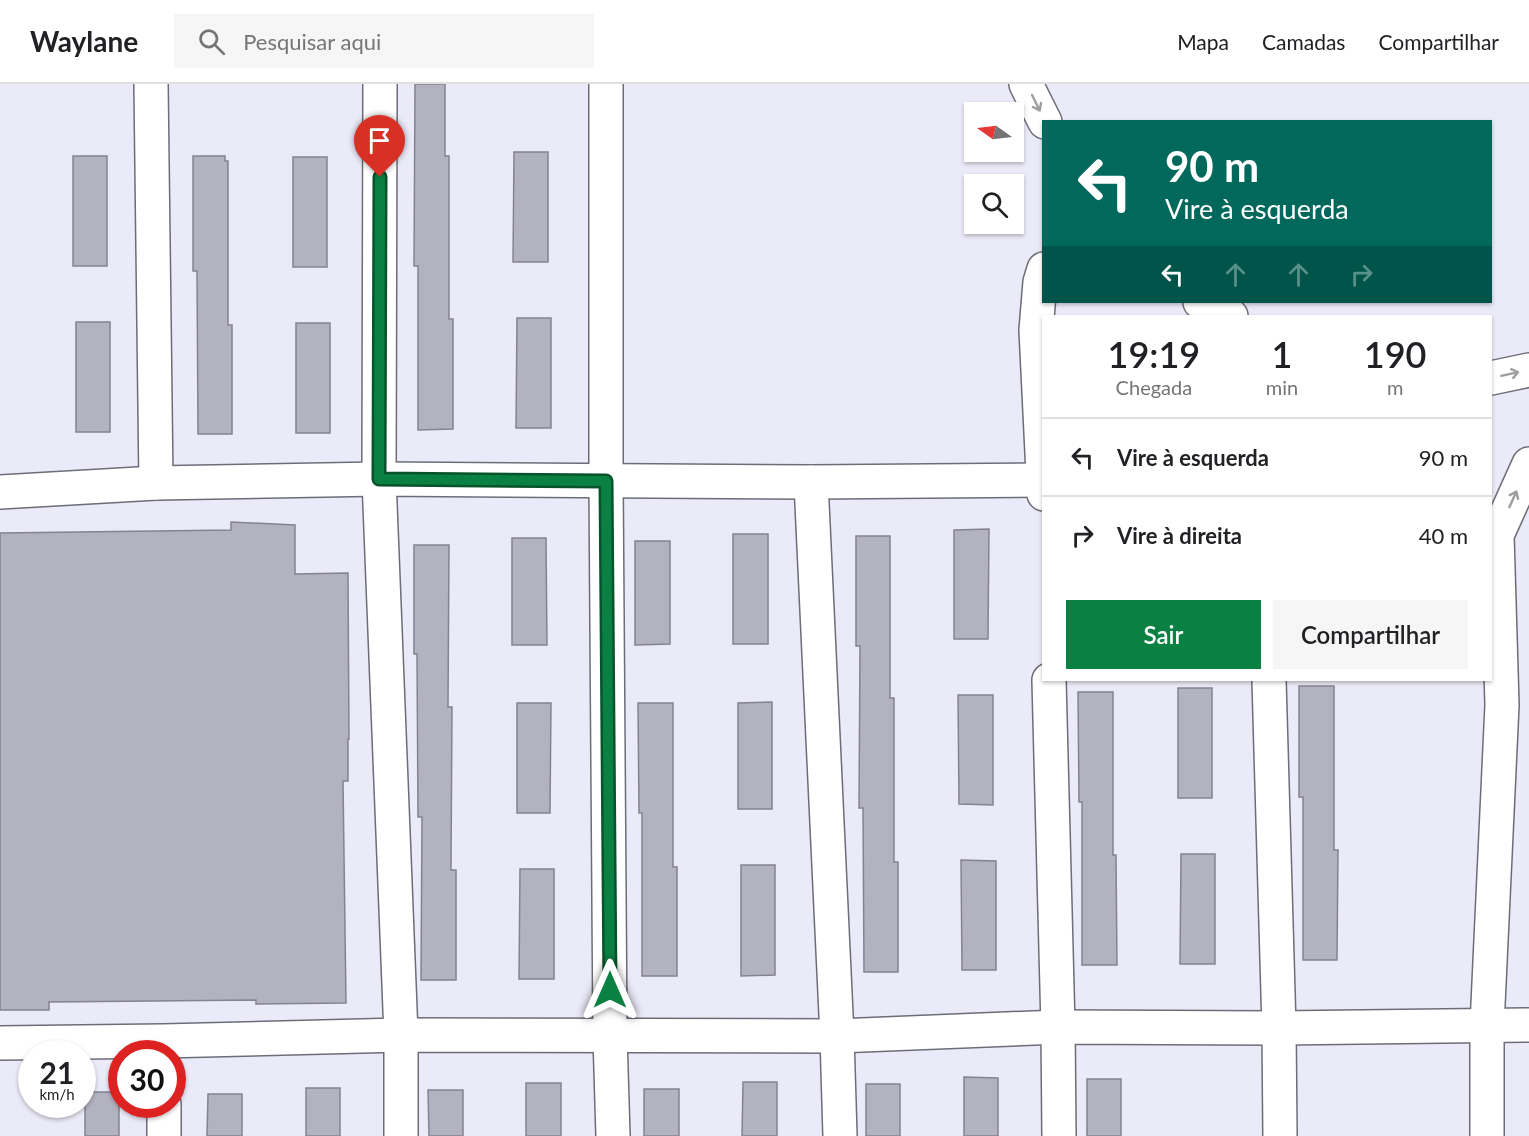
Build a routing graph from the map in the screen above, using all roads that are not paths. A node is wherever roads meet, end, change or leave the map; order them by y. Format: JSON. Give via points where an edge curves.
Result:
{"nodes":[{"id":1,"x":151,"y":84,"type":"edge"},
{"id":2,"x":380,"y":84,"type":"edge"},
{"id":3,"x":606,"y":84,"type":"edge"},
{"id":4,"x":1026,"y":84,"type":"edge"},
{"id":5,"x":1044,"y":120,"type":"edge"},
{"id":6,"x":1042,"y":276,"type":"edge"},
{"id":7,"x":1202,"y":303,"type":"edge"},
{"id":8,"x":1229,"y":315,"type":"edge"},
{"id":9,"x":1529,"y":370,"type":"edge"},
{"id":10,"x":1492,"y":378,"type":"edge"},
{"id":11,"x":1042,"y":442,"type":"edge"},
{"id":12,"x":1529,"y":464,"type":"edge"},
{"id":13,"x":379,"y":479,"type":"junction"},
{"id":14,"x":1042,"y":480,"type":"edge"},
{"id":15,"x":606,"y":481,"type":"junction"},
{"id":16,"x":811,"y":482,"type":"junction"},
{"id":17,"x":156,"y":483,"type":"junction"},
{"id":18,"x":0,"y":492,"type":"edge"},
{"id":19,"x":1494,"y":531,"type":"edge"},
{"id":20,"x":1049,"y":681,"type":"edge"},
{"id":21,"x":1269,"y":681,"type":"edge"},
{"id":22,"x":1529,"y":1025,"type":"edge"},
{"id":23,"x":1487,"y":1026,"type":"junction"},
{"id":24,"x":1058,"y":1027,"type":"junction"},
{"id":25,"x":1278,"y":1028,"type":"junction"},
{"id":26,"x":401,"y":1035,"type":"junction"},
{"id":27,"x":610,"y":1036,"type":"junction"},
{"id":28,"x":837,"y":1036,"type":"junction"},
{"id":29,"x":0,"y":1043,"type":"edge"},
{"id":30,"x":108,"y":1046,"type":"edge"},
{"id":31,"x":186,"y":1046,"type":"edge"},
{"id":32,"x":164,"y":1118,"type":"edge"},
{"id":33,"x":164,"y":1136,"type":"edge"},
{"id":34,"x":401,"y":1136,"type":"edge"},
{"id":35,"x":613,"y":1136,"type":"edge"},
{"id":36,"x":840,"y":1136,"type":"edge"},
{"id":37,"x":1059,"y":1136,"type":"edge"},
{"id":38,"x":1280,"y":1136,"type":"edge"},
{"id":39,"x":1487,"y":1136,"type":"edge"}],
"edges":[{"from":1,"to":17,"type":"street"},
{"from":2,"to":13,"type":"street"},
{"from":3,"to":15,"type":"street"},
{"from":4,"to":5,"type":"street","one_way":true},
{"from":6,"to":11,"type":"street","via":[[1036,330]]},
{"from":7,"to":8,"type":"street"},
{"from":10,"to":9,"type":"street","one_way":true},
{"from":19,"to":12,"type":"street","one_way":true},
{"from":13,"to":15,"type":"street"},
{"from":13,"to":17,"type":"street"},
{"from":13,"to":26,"type":"street"},
{"from":14,"to":16,"type":"street"},
{"from":15,"to":16,"type":"street"},
{"from":15,"to":27,"type":"street"},
{"from":16,"to":28,"type":"street"},
{"from":17,"to":18,"type":"street"},
{"from":19,"to":23,"type":"street","via":[[1502,705]]},
{"from":20,"to":24,"type":"street"},
{"from":21,"to":25,"type":"street"},
{"from":22,"to":23,"type":"street"},
{"from":23,"to":25,"type":"street"},
{"from":23,"to":39,"type":"street"},
{"from":24,"to":25,"type":"street"},
{"from":24,"to":28,"type":"street"},
{"from":24,"to":37,"type":"street"},
{"from":25,"to":38,"type":"street"},
{"from":26,"to":27,"type":"street"},
{"from":26,"to":31,"type":"street"},
{"from":26,"to":34,"type":"street"},
{"from":27,"to":28,"type":"street"},
{"from":27,"to":35,"type":"street"},
{"from":28,"to":36,"type":"street"},
{"from":29,"to":30,"type":"street"},
{"from":32,"to":33,"type":"street"}]}
